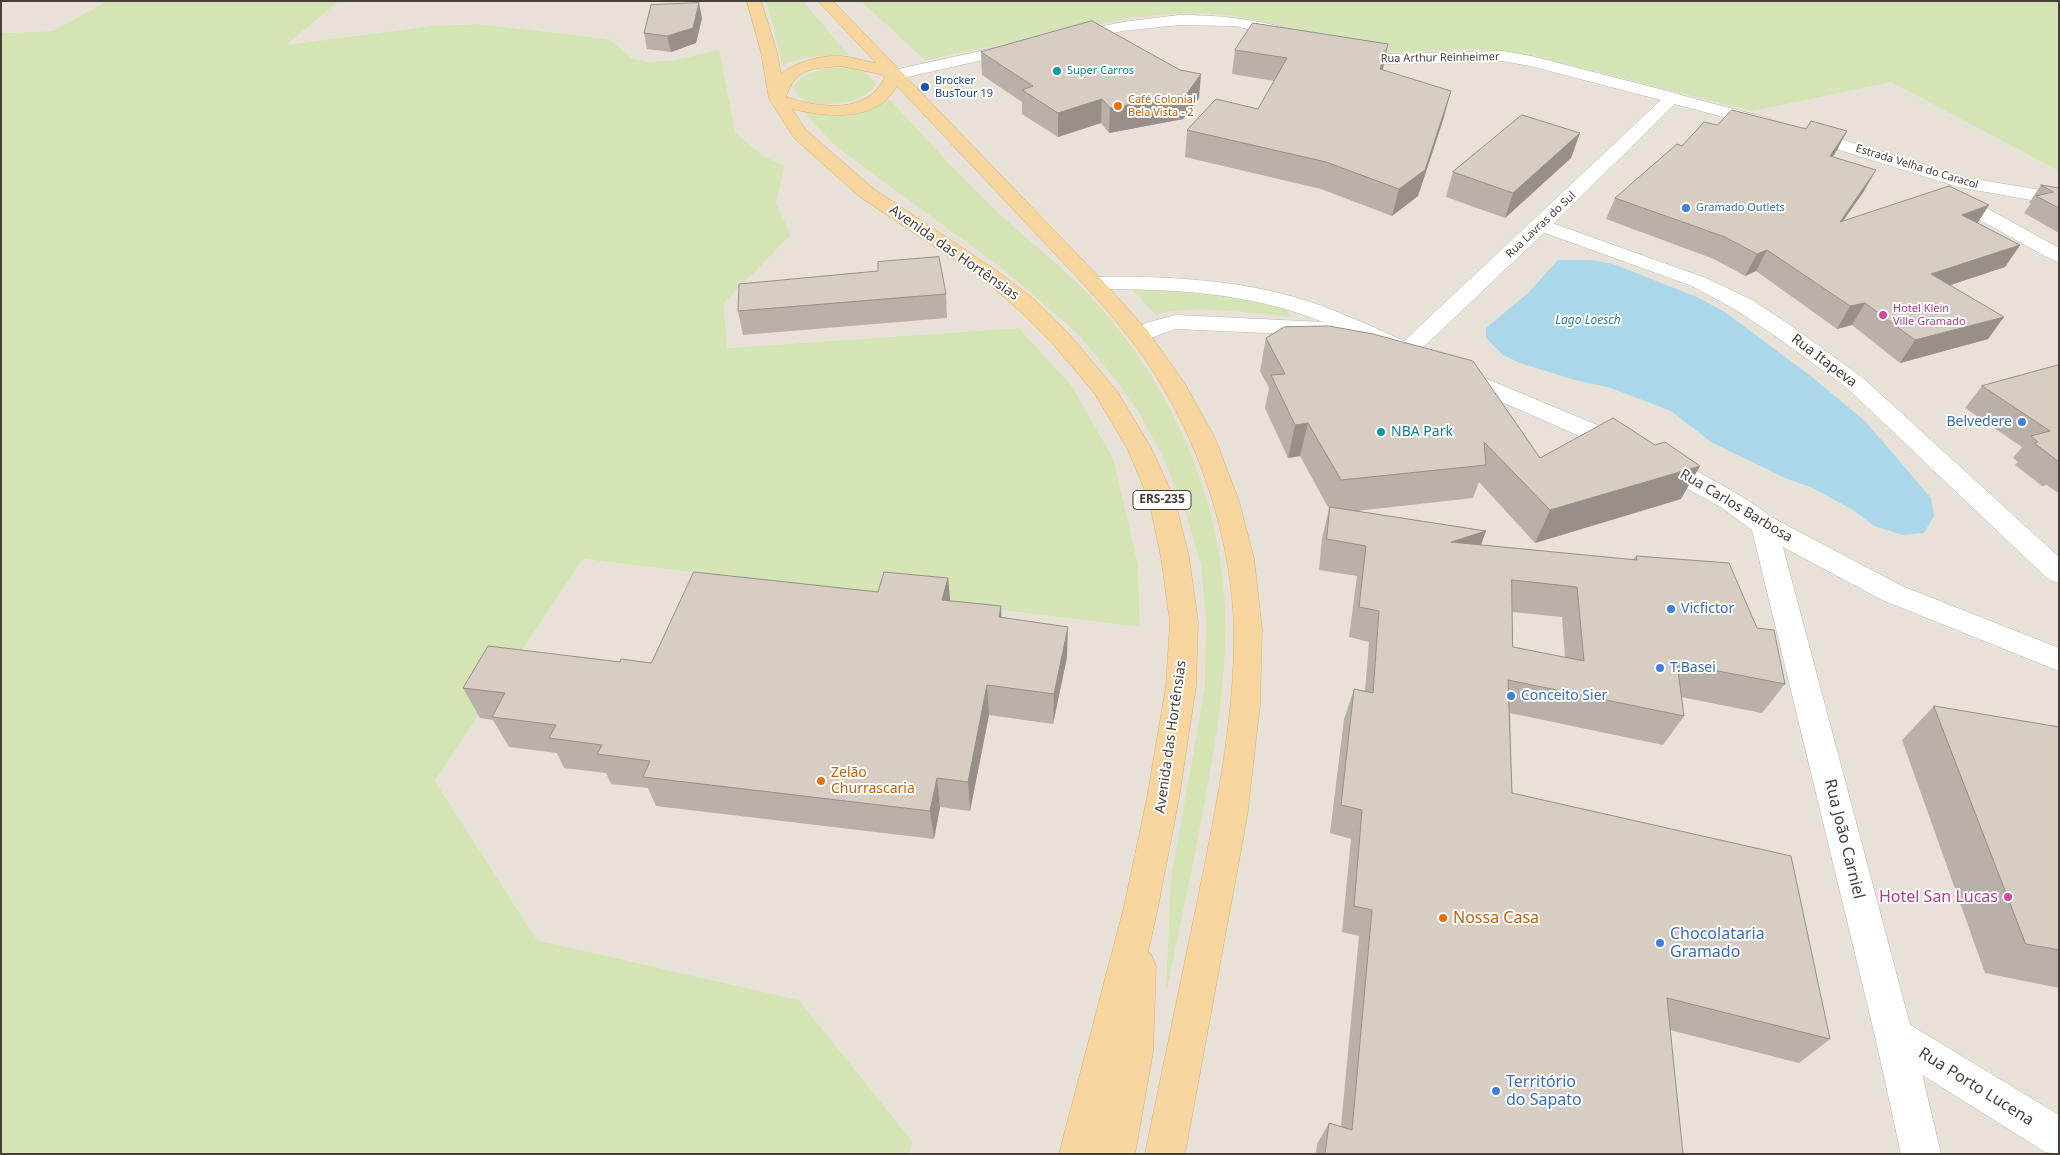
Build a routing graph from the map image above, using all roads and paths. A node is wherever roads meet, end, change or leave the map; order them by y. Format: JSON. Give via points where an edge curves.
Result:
{"nodes":[{"id":1,"x":754,"y":1,"type":"edge"},
{"id":2,"x":825,"y":1,"type":"edge"},
{"id":3,"x":1302,"y":38,"type":"edge"},
{"id":4,"x":1058,"y":39,"type":"edge"},
{"id":5,"x":1031,"y":45,"type":"edge"},
{"id":6,"x":1337,"y":48,"type":"edge"},
{"id":7,"x":894,"y":75,"type":"junction"},
{"id":8,"x":1674,"y":98,"type":"junction"},
{"id":9,"x":777,"y":99,"type":"junction"},
{"id":10,"x":1836,"y":142,"type":"joint"},
{"id":11,"x":1882,"y":157,"type":"junction"},
{"id":12,"x":2059,"y":199,"type":"edge"},
{"id":13,"x":1541,"y":226,"type":"junction"},
{"id":14,"x":2059,"y":256,"type":"edge"},
{"id":15,"x":1094,"y":284,"type":"junction"},
{"id":16,"x":1362,"y":330,"type":"junction"},
{"id":17,"x":1140,"y":335,"type":"junction"},
{"id":18,"x":1424,"y":359,"type":"junction"},
{"id":19,"x":1764,"y":524,"type":"junction"},
{"id":20,"x":2059,"y":573,"type":"edge"},
{"id":21,"x":2059,"y":660,"type":"edge"},
{"id":22,"x":1141,"y":907,"type":"junction"},
{"id":23,"x":1894,"y":1036,"type":"junction"},
{"id":24,"x":2059,"y":1138,"type":"edge"},
{"id":25,"x":1079,"y":1154,"type":"edge"},
{"id":26,"x":1114,"y":1154,"type":"edge"},
{"id":27,"x":1165,"y":1154,"type":"edge"},
{"id":28,"x":1922,"y":1154,"type":"edge"}],
"edges":[{"from":1,"to":9,"type":"main road","name":"Avenida das Hortênsias","number":"ERS-235","via":[[769,52]]},
{"from":2,"to":7,"type":"main road"},
{"from":3,"to":4,"type":"street","via":[[1255,24],[1196,20],[1106,29]]},
{"from":5,"to":7,"type":"street"},
{"from":6,"to":8,"type":"street","name":"Rua Arthur Reinheimer","via":[[1383,59],[1503,56]]},
{"from":7,"to":9,"type":"main road","via":[[886,92],[878,99],[850,109],[820,110]]},
{"from":7,"to":9,"type":"main road","via":[[854,62],[814,64],[787,77]]},
{"from":7,"to":15,"type":"main road"},
{"from":8,"to":10,"type":"street","name":"Rua Arthur Reinheimer"},
{"from":8,"to":13,"type":"street","name":"Rua Lavras do Sul"},
{"from":9,"to":22,"type":"main road","name":"Avenida das Hortênsias","number":"ERS-235","via":[[800,134],[861,188],[990,275],[1028,306],[1105,391],[1139,448],[1162,500],[1175,557],[1184,622],[1179,696]]},
{"from":10,"to":11,"type":"street","name":"Estrada Velha do Caracol"},
{"from":11,"to":12,"type":"street","name":"Estrada Velha do Caracol","via":[[1973,185]]},
{"from":11,"to":14,"type":"street"},
{"from":13,"to":18,"type":"street","name":"Rua Lavras do Sul"},
{"from":13,"to":20,"type":"street","name":"Rua Itapeva","via":[[1699,282],[1744,305],[1782,330],[1855,383]]},
{"from":15,"to":16,"type":"street","name":"Rua Carlos Barbosa","via":[[1153,282],[1236,291],[1273,298]]},
{"from":15,"to":17,"type":"main road"},
{"from":16,"to":17,"type":"street","via":[[1176,322]]},
{"from":16,"to":18,"type":"street","name":"Rua Carlos Barbosa"},
{"from":17,"to":27,"type":"main road","via":[[1203,438],[1240,559],[1248,628],[1245,705],[1231,817]]},
{"from":18,"to":19,"type":"street","name":"Rua Carlos Barbosa","via":[[1664,464]]},
{"from":19,"to":21,"type":"street","name":"Rua Carlos Barbosa","via":[[1892,593]]},
{"from":19,"to":23,"type":"street","name":"Rua João Carniel"},
{"from":22,"to":25,"type":"main road","name":"Avenida das Hortênsias","number":"ERS-235"},
{"from":22,"to":26,"type":"main road","via":[[1134,1052]]},
{"from":23,"to":24,"type":"street","name":"Rua Porto Lucena"},
{"from":23,"to":28,"type":"street","name":"Rua João Carniel"}]}
